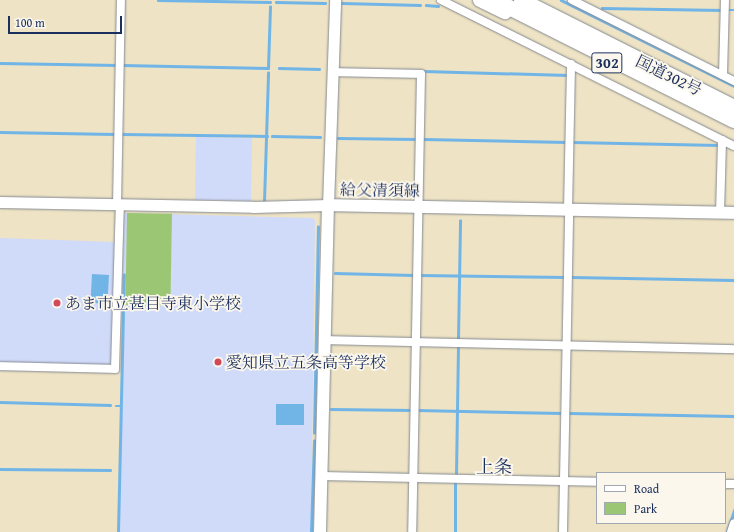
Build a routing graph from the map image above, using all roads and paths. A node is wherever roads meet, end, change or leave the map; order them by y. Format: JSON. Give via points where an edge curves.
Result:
{"nodes":[{"id":1,"x":121,"y":0,"type":"edge"},
{"id":2,"x":335,"y":0,"type":"edge"},
{"id":3,"x":441,"y":0,"type":"edge"},
{"id":4,"x":480,"y":0,"type":"edge"},
{"id":5,"x":495,"y":0,"type":"edge"},
{"id":6,"x":521,"y":0,"type":"edge"},
{"id":7,"x":572,"y":0,"type":"edge"},
{"id":8,"x":724,"y":0,"type":"edge"},
{"id":9,"x":571,"y":64,"type":"junction"},
{"id":10,"x":332,"y":72,"type":"junction"},
{"id":11,"x":723,"y":75,"type":"junction"},
{"id":12,"x":734,"y":81,"type":"edge"},
{"id":13,"x":734,"y":107,"type":"edge"},
{"id":14,"x":734,"y":120,"type":"edge"},
{"id":15,"x":734,"y":126,"type":"edge"},
{"id":16,"x":722,"y":140,"type":"junction"},
{"id":17,"x":734,"y":146,"type":"edge"},
{"id":18,"x":0,"y":202,"type":"edge"},
{"id":19,"x":118,"y":205,"type":"junction"},
{"id":20,"x":328,"y":205,"type":"junction"},
{"id":21,"x":418,"y":207,"type":"junction"},
{"id":22,"x":568,"y":210,"type":"junction"},
{"id":23,"x":720,"y":213,"type":"junction"},
{"id":24,"x":734,"y":213,"type":"edge"},
{"id":25,"x":325,"y":340,"type":"junction"},
{"id":26,"x":416,"y":342,"type":"junction"},
{"id":27,"x":567,"y":346,"type":"junction"},
{"id":28,"x":734,"y":349,"type":"edge"},
{"id":29,"x":0,"y":366,"type":"edge"},
{"id":30,"x":321,"y":476,"type":"junction"},
{"id":31,"x":413,"y":478,"type":"junction"},
{"id":32,"x":564,"y":481,"type":"junction"},
{"id":33,"x":596,"y":482,"type":"edge"},
{"id":34,"x":734,"y":523,"type":"edge"},
{"id":35,"x":320,"y":532,"type":"edge"},
{"id":36,"x":412,"y":532,"type":"edge"},
{"id":37,"x":563,"y":532,"type":"edge"},
{"id":38,"x":731,"y":532,"type":"edge"}],
"edges":[{"from":1,"to":19,"type":"street"},
{"from":2,"to":10,"type":"street"},
{"from":3,"to":9,"type":"street"},
{"from":4,"to":15,"type":"highway","name":"国道302号","number":"302"},
{"from":5,"to":14,"type":"highway"},
{"from":6,"to":13,"type":"highway"},
{"from":7,"to":11,"type":"street"},
{"from":8,"to":11,"type":"street"},
{"from":9,"to":16,"type":"street"},
{"from":9,"to":22,"type":"street"},
{"from":10,"to":20,"type":"street"},
{"from":10,"to":21,"type":"street","via":[[421,74]]},
{"from":11,"to":12,"type":"street"},
{"from":16,"to":17,"type":"street"},
{"from":16,"to":23,"type":"street"},
{"from":18,"to":19,"type":"street"},
{"from":19,"to":20,"type":"street"},
{"from":19,"to":29,"type":"street","via":[[115,368]]},
{"from":20,"to":21,"type":"main road","name":"給父清須線"},
{"from":20,"to":25,"type":"main road","name":"給父清須線"},
{"from":21,"to":22,"type":"main road","name":"給父清須線"},
{"from":21,"to":26,"type":"street"},
{"from":22,"to":23,"type":"main road","name":"給父清須線"},
{"from":22,"to":27,"type":"street"},
{"from":23,"to":24,"type":"main road","name":"給父清須線"},
{"from":25,"to":26,"type":"street"},
{"from":25,"to":30,"type":"main road","name":"給父清須線"},
{"from":26,"to":27,"type":"street"},
{"from":26,"to":31,"type":"street"},
{"from":27,"to":28,"type":"street"},
{"from":27,"to":32,"type":"street"},
{"from":30,"to":31,"type":"street"},
{"from":30,"to":35,"type":"main road","name":"給父清須線"},
{"from":31,"to":32,"type":"street"},
{"from":31,"to":36,"type":"street"},
{"from":32,"to":33,"type":"street"},
{"from":32,"to":37,"type":"street"},
{"from":34,"to":38,"type":"street"}]}
